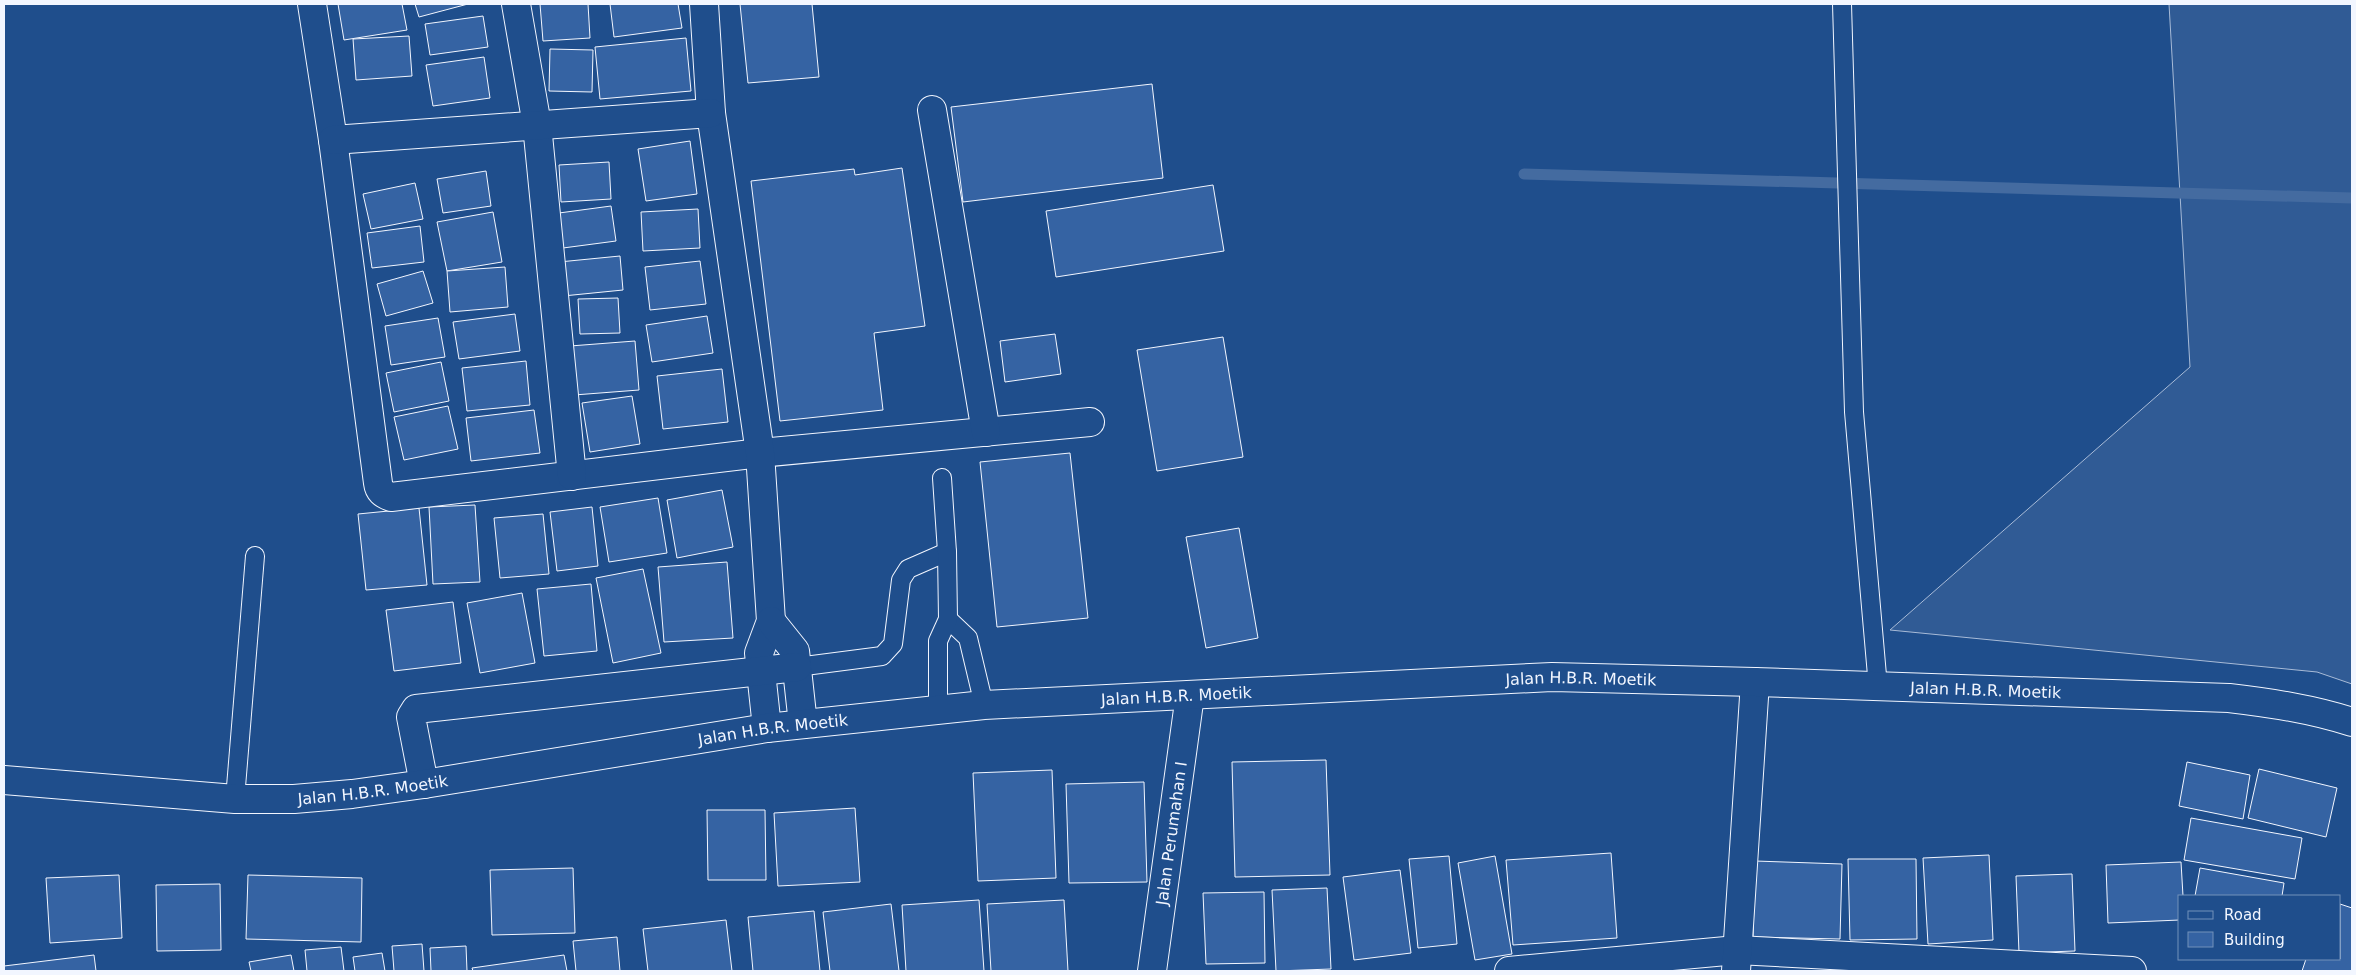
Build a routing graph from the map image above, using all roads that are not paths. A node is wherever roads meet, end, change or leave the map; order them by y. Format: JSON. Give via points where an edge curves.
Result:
{"nodes":[{"id":1,"x":312,"y":4,"type":"edge"},
{"id":2,"x":516,"y":4,"type":"edge"},
{"id":3,"x":704,"y":4,"type":"edge"},
{"id":4,"x":1842,"y":4,"type":"edge"},
{"id":5,"x":932,"y":110,"type":"dead end"},
{"id":6,"x":711,"y":113,"type":"junction"},
{"id":7,"x":537,"y":126,"type":"junction"},
{"id":8,"x":333,"y":140,"type":"junction"},
{"id":9,"x":1090,"y":422,"type":"dead end"},
{"id":10,"x":986,"y":432,"type":"junction"},
{"id":11,"x":760,"y":454,"type":"junction"},
{"id":12,"x":572,"y":476,"type":"junction"},
{"id":13,"x":942,"y":478,"type":"dead end"},
{"id":14,"x":947,"y":552,"type":"junction"},
{"id":15,"x":255,"y":556,"type":"dead end"},
{"id":16,"x":948,"y":619,"type":"junction"},
{"id":17,"x":771,"y":621,"type":"junction"},
{"id":18,"x":796,"y":667,"type":"junction"},
{"id":19,"x":760,"y":672,"type":"junction"},
{"id":20,"x":1755,"y":682,"type":"junction"},
{"id":21,"x":1878,"y":687,"type":"junction"},
{"id":22,"x":1190,"y":695,"type":"junction"},
{"id":23,"x":984,"y":705,"type":"junction"},
{"id":24,"x":938,"y":710,"type":"junction"},
{"id":25,"x":2352,"y":722,"type":"edge"},
{"id":26,"x":803,"y":724,"type":"junction"},
{"id":27,"x":767,"y":728,"type":"junction"},
{"id":28,"x":4,"y":780,"type":"edge"},
{"id":29,"x":424,"y":784,"type":"junction"},
{"id":30,"x":236,"y":799,"type":"junction"},
{"id":31,"x":1736,"y":961,"type":"edge"},
{"id":32,"x":1152,"y":971,"type":"edge"},
{"id":33,"x":1509,"y":971,"type":"edge"},
{"id":34,"x":2132,"y":971,"type":"edge"}],
"edges":[{"from":1,"to":8,"type":"street"},
{"from":2,"to":7,"type":"street"},
{"from":3,"to":6,"type":"street"},
{"from":4,"to":21,"type":"lane","via":[[1854,412]]},
{"from":5,"to":10,"type":"street"},
{"from":6,"to":7,"type":"street"},
{"from":6,"to":11,"type":"street"},
{"from":7,"to":8,"type":"street"},
{"from":7,"to":12,"type":"street"},
{"from":8,"to":12,"type":"street","via":[[381,492],[391,497]]},
{"from":9,"to":10,"type":"street"},
{"from":10,"to":11,"type":"street"},
{"from":11,"to":12,"type":"street"},
{"from":11,"to":17,"type":"street"},
{"from":13,"to":14,"type":"lane"},
{"from":14,"to":16,"type":"lane"},
{"from":14,"to":18,"type":"lane","via":[[908,569],[904,574],[892,644],[882,656]]},
{"from":15,"to":30,"type":"lane"},
{"from":16,"to":23,"type":"lane","via":[[968,638]]},
{"from":16,"to":24,"type":"lane","via":[[938,640]]},
{"from":17,"to":18,"type":"street","via":[[795,651]]},
{"from":17,"to":19,"type":"street","via":[[759,653]]},
{"from":18,"to":19,"type":"street"},
{"from":18,"to":26,"type":"street"},
{"from":19,"to":27,"type":"street"},
{"from":19,"to":29,"type":"street","via":[[416,709],[411,718]]},
{"from":20,"to":21,"type":"street","name":"Jalan H.B.R. Moetik"},
{"from":20,"to":22,"type":"street","name":"Jalan H.B.R. Moetik","via":[[1552,677]]},
{"from":20,"to":31,"type":"street"},
{"from":21,"to":25,"type":"street","name":"Jalan H.B.R. Moetik","via":[[2229,698],[2280,704]]},
{"from":22,"to":23,"type":"street","name":"Jalan H.B.R. Moetik"},
{"from":22,"to":32,"type":"street","name":"Jalan Perumahan I"},
{"from":23,"to":24,"type":"street","name":"Jalan H.B.R. Moetik"},
{"from":24,"to":26,"type":"street","name":"Jalan H.B.R. Moetik"},
{"from":26,"to":27,"type":"street","name":"Jalan H.B.R. Moetik"},
{"from":27,"to":29,"type":"street","name":"Jalan H.B.R. Moetik"},
{"from":28,"to":30,"type":"street","name":"Jalan H.B.R. Moetik"},
{"from":29,"to":30,"type":"street","name":"Jalan H.B.R. Moetik","via":[[304,798]]},
{"from":31,"to":33,"type":"street"},
{"from":31,"to":34,"type":"street"}]}
